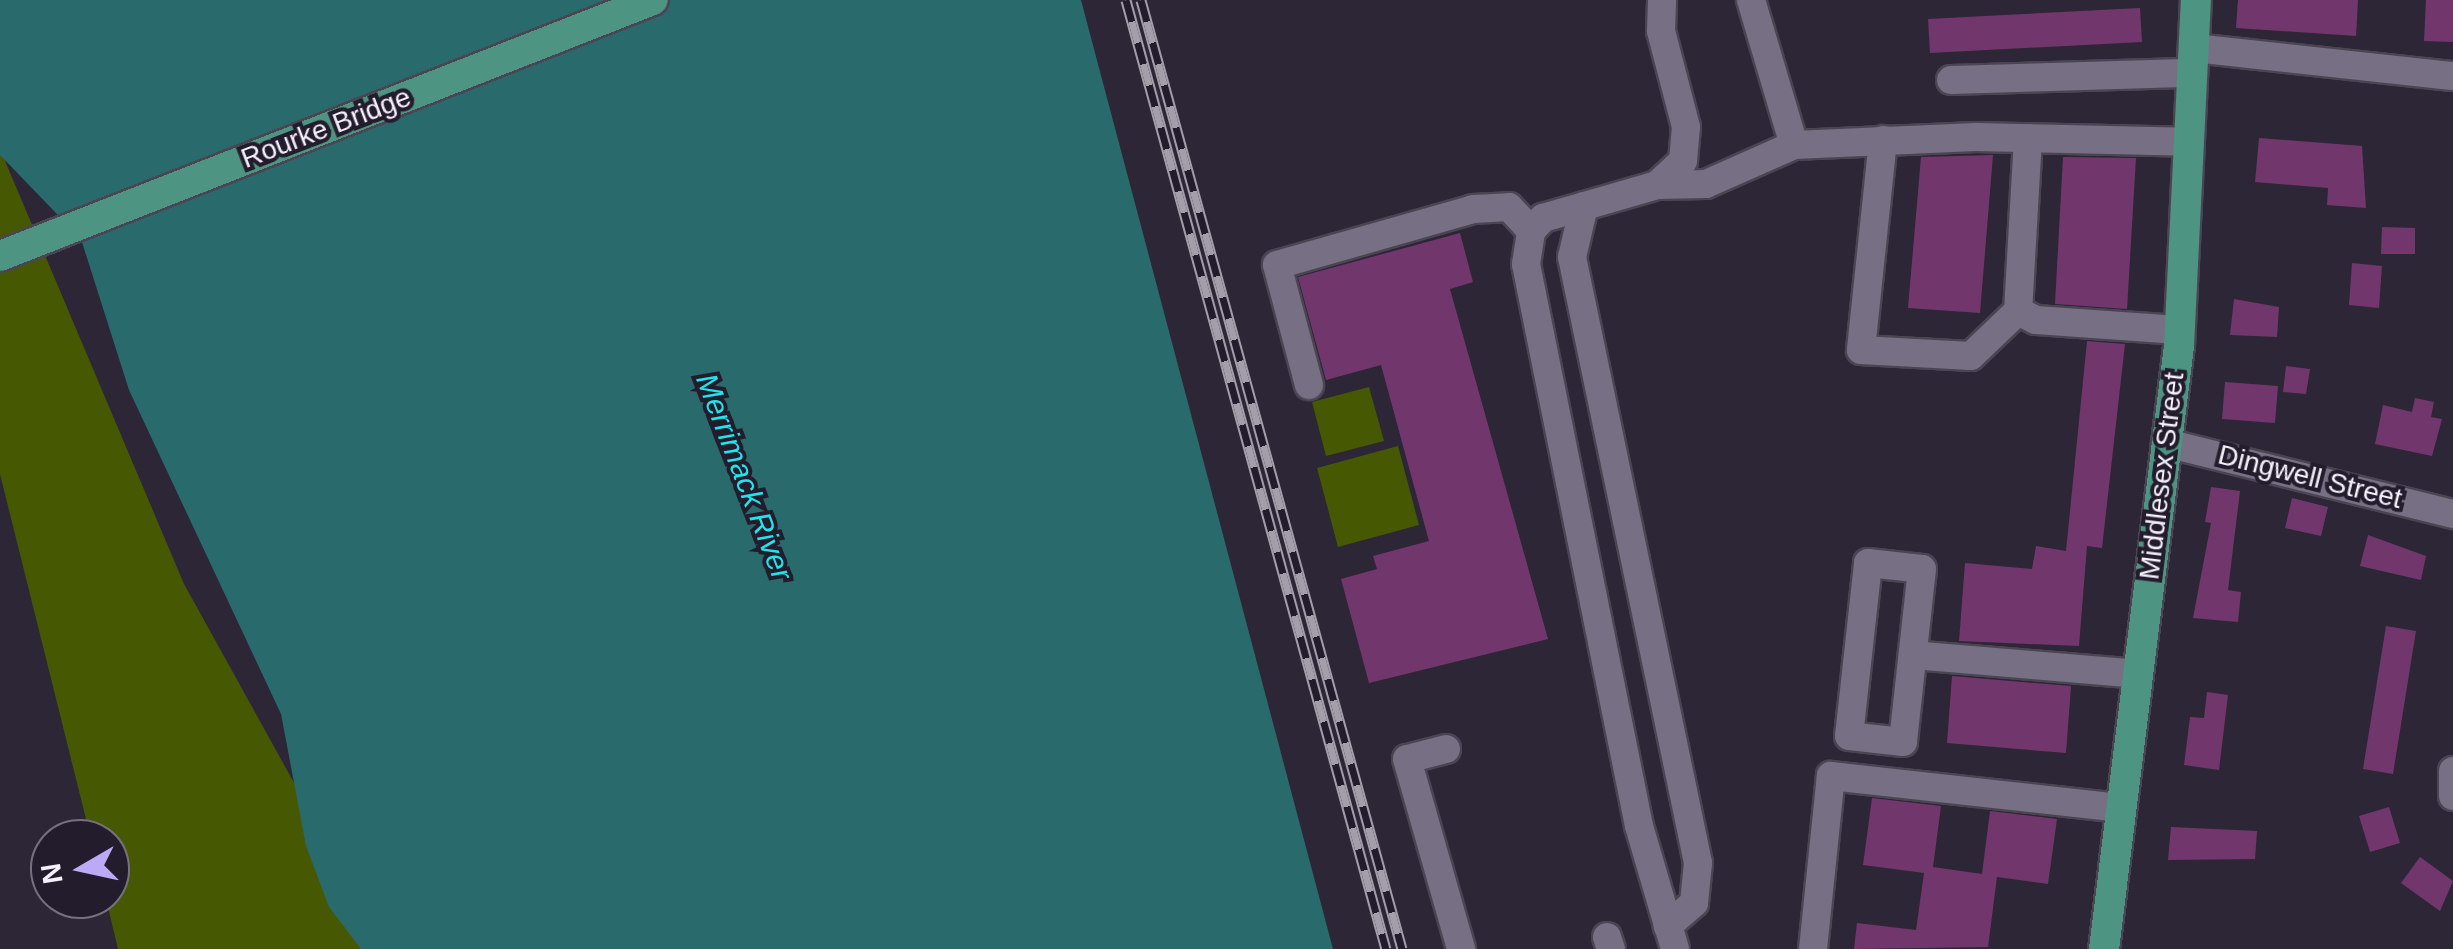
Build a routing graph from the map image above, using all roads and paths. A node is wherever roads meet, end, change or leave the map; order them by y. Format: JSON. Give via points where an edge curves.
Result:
{"nodes":[{"id":1,"x":652,"y":0,"type":"edge"},
{"id":2,"x":1662,"y":0,"type":"edge"},
{"id":3,"x":1751,"y":0,"type":"edge"},
{"id":4,"x":2196,"y":0,"type":"edge"},
{"id":5,"x":2193,"y":61,"type":"junction"},
{"id":6,"x":2453,"y":76,"type":"edge"},
{"id":7,"x":1951,"y":80,"type":"dead end"},
{"id":8,"x":2028,"y":138,"type":"junction"},
{"id":9,"x":1884,"y":140,"type":"junction"},
{"id":10,"x":2190,"y":142,"type":"junction"},
{"id":11,"x":1794,"y":146,"type":"junction"},
{"id":12,"x":1658,"y":185,"type":"junction"},
{"id":13,"x":1584,"y":206,"type":"junction"},
{"id":14,"x":1531,"y":231,"type":"junction"},
{"id":15,"x":0,"y":256,"type":"edge"},
{"id":16,"x":2018,"y":311,"type":"junction"},
{"id":17,"x":2180,"y":330,"type":"junction"},
{"id":18,"x":1308,"y":385,"type":"dead end"},
{"id":19,"x":2166,"y":443,"type":"junction"},
{"id":20,"x":2453,"y":514,"type":"edge"},
{"id":21,"x":1913,"y":655,"type":"junction"},
{"id":22,"x":2137,"y":674,"type":"junction"},
{"id":23,"x":1446,"y":748,"type":"dead end"},
{"id":24,"x":2453,"y":771,"type":"edge"},
{"id":25,"x":2453,"y":796,"type":"edge"},
{"id":26,"x":2121,"y":808,"type":"junction"},
{"id":27,"x":1671,"y":938,"type":"edge"},
{"id":28,"x":1461,"y":949,"type":"edge"},
{"id":29,"x":1813,"y":949,"type":"edge"},
{"id":30,"x":2104,"y":949,"type":"edge"}],
"edges":[{"from":1,"to":15,"type":"main road","name":"Rourke Bridge"},
{"from":2,"to":12,"type":"street","via":[[1661,31],[1686,128],[1683,162]]},
{"from":3,"to":11,"type":"street"},
{"from":4,"to":5,"type":"main road","name":"Middlesex Street"},
{"from":5,"to":6,"type":"street"},
{"from":5,"to":7,"type":"street"},
{"from":5,"to":10,"type":"main road","name":"Middlesex Street"},
{"from":8,"to":9,"type":"street"},
{"from":8,"to":10,"type":"street"},
{"from":8,"to":16,"type":"street"},
{"from":9,"to":11,"type":"street"},
{"from":9,"to":16,"type":"street","via":[[1861,350],[1971,356]]},
{"from":10,"to":17,"type":"main road","name":"Middlesex Street"},
{"from":11,"to":12,"type":"street","via":[[1706,184]]},
{"from":12,"to":13,"type":"street"},
{"from":13,"to":14,"type":"street","via":[[1543,218]]},
{"from":13,"to":27,"type":"street","via":[[1572,257],[1698,863],[1694,903]]},
{"from":14,"to":18,"type":"street","via":[[1509,207],[1473,209],[1277,265]]},
{"from":14,"to":27,"type":"street","via":[[1526,264],[1639,826]]},
{"from":16,"to":17,"type":"street","via":[[2036,320]]},
{"from":17,"to":19,"type":"main road","name":"Middlesex Street"},
{"from":19,"to":20,"type":"street","name":"Dingwell Street"},
{"from":19,"to":22,"type":"main road","name":"Middlesex Street"},
{"from":21,"to":21,"type":"street","via":[[1922,569],[1868,563],[1849,736],[1904,742]]},
{"from":21,"to":22,"type":"street"},
{"from":22,"to":26,"type":"main road","name":"Middlesex Street"},
{"from":23,"to":28,"type":"street","via":[[1407,758]]},
{"from":24,"to":25,"type":"street"},
{"from":26,"to":29,"type":"street","via":[[1832,776]]},
{"from":26,"to":30,"type":"main road","name":"Middlesex Street"}]}
